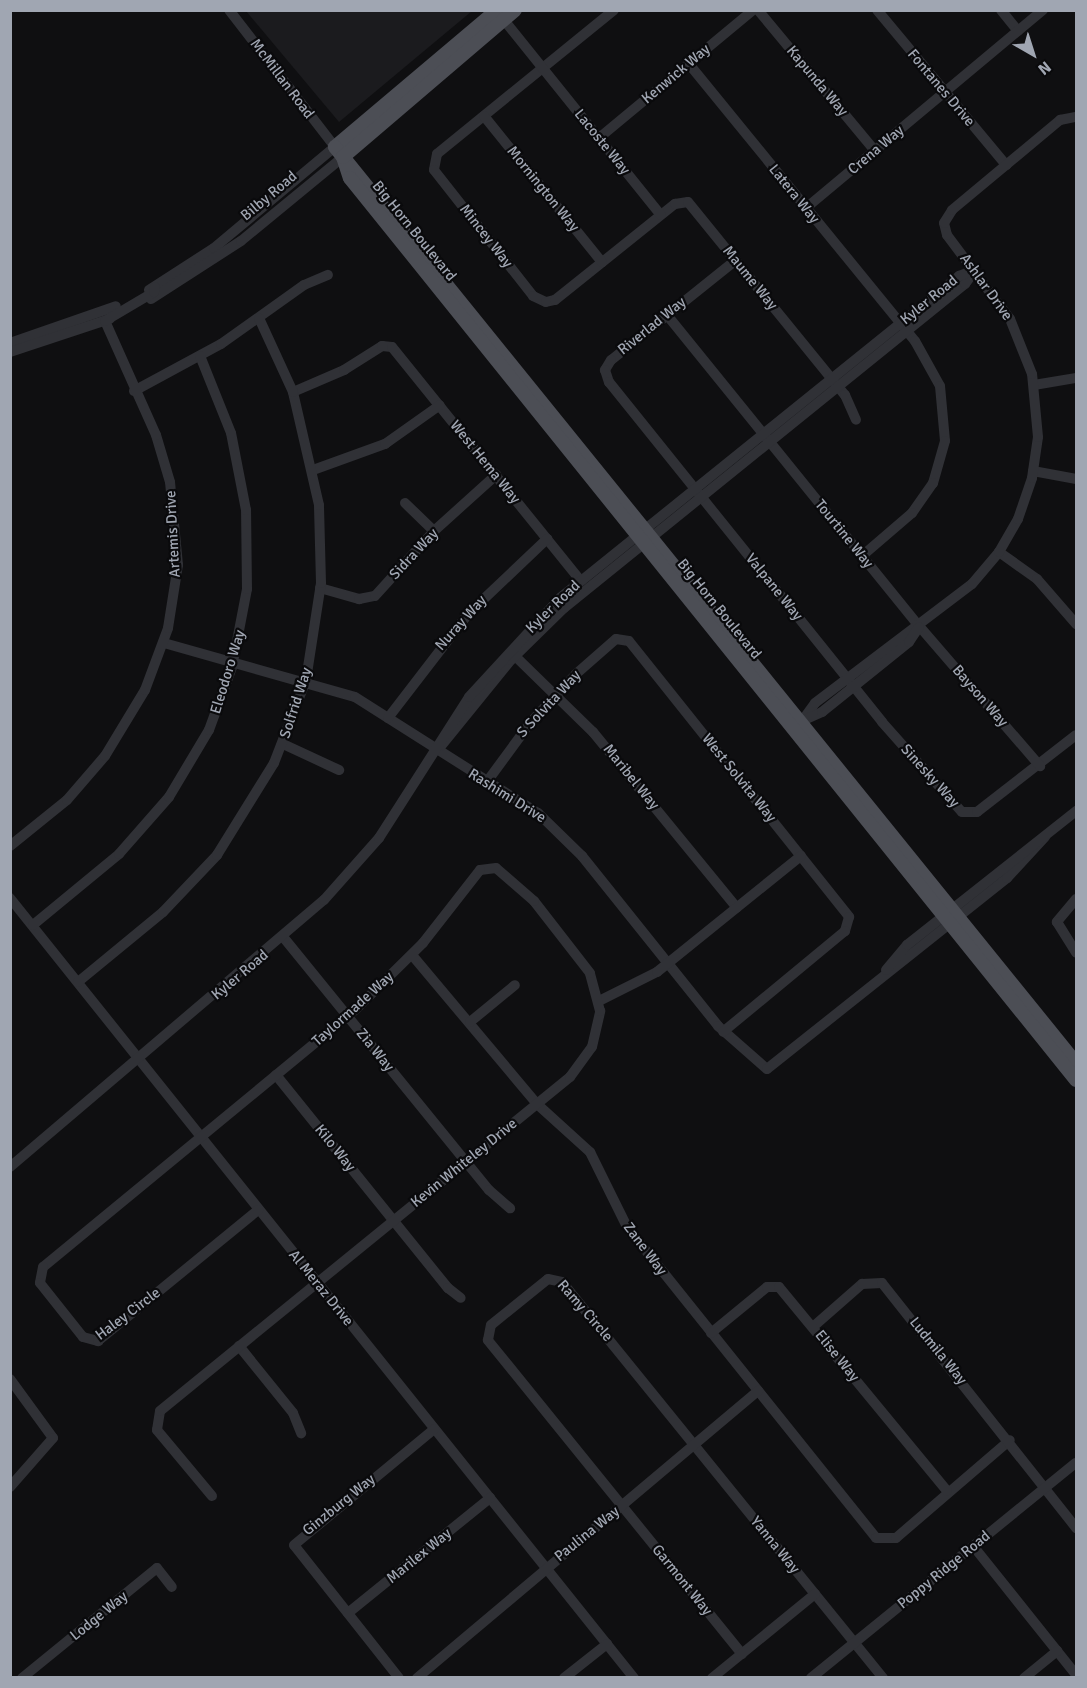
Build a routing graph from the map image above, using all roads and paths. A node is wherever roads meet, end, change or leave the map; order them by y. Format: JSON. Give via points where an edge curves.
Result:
{"nodes":[{"id":1,"x":229,"y":10,"type":"edge"},
{"id":2,"x":515,"y":10,"type":"edge"},
{"id":3,"x":614,"y":10,"type":"edge"},
{"id":4,"x":753,"y":10,"type":"edge"},
{"id":5,"x":758,"y":10,"type":"edge"},
{"id":6,"x":877,"y":10,"type":"edge"},
{"id":7,"x":1001,"y":10,"type":"edge"},
{"id":8,"x":1043,"y":10,"type":"edge"},
{"id":9,"x":501,"y":15,"type":"edge"},
{"id":10,"x":1018,"y":31,"type":"junction"},
{"id":11,"x":688,"y":64,"type":"junction"},
{"id":12,"x":544,"y":70,"type":"junction"},
{"id":13,"x":945,"y":92,"type":"junction"},
{"id":14,"x":484,"y":116,"type":"junction"},
{"id":15,"x":1077,"y":117,"type":"edge"},
{"id":16,"x":599,"y":138,"type":"junction"},
{"id":17,"x":875,"y":151,"type":"junction"},
{"id":18,"x":339,"y":152,"type":"junction"},
{"id":19,"x":1006,"y":165,"type":"junction"},
{"id":20,"x":806,"y":208,"type":"junction"},
{"id":21,"x":661,"y":215,"type":"junction"},
{"id":22,"x":736,"y":260,"type":"junction"},
{"id":23,"x":603,"y":262,"type":"junction"},
{"id":24,"x":975,"y":270,"type":"junction"},
{"id":25,"x":328,"y":274,"type":"dead end"},
{"id":26,"x":155,"y":287,"type":"junction"},
{"id":27,"x":667,"y":315,"type":"junction"},
{"id":28,"x":259,"y":318,"type":"junction"},
{"id":29,"x":105,"y":321,"type":"junction"},
{"id":30,"x":903,"y":327,"type":"junction"},
{"id":31,"x":10,"y":343,"type":"edge"},
{"id":32,"x":10,"y":352,"type":"edge"},
{"id":33,"x":200,"y":356,"type":"junction"},
{"id":34,"x":1077,"y":378,"type":"edge"},
{"id":35,"x":835,"y":382,"type":"junction"},
{"id":36,"x":1034,"y":385,"type":"junction"},
{"id":37,"x":134,"y":391,"type":"junction"},
{"id":38,"x":293,"y":392,"type":"junction"},
{"id":39,"x":440,"y":405,"type":"junction"},
{"id":40,"x":856,"y":420,"type":"dead end"},
{"id":41,"x":766,"y":437,"type":"junction"},
{"id":42,"x":314,"y":470,"type":"junction"},
{"id":43,"x":1034,"y":471,"type":"junction"},
{"id":44,"x":496,"y":475,"type":"junction"},
{"id":45,"x":1077,"y":479,"type":"edge"},
{"id":46,"x":697,"y":492,"type":"junction"},
{"id":47,"x":405,"y":503,"type":"dead end"},
{"id":48,"x":434,"y":531,"type":"junction"},
{"id":49,"x":645,"y":534,"type":"junction"},
{"id":50,"x":548,"y":539,"type":"junction"},
{"id":51,"x":999,"y":552,"type":"junction"},
{"id":52,"x":862,"y":556,"type":"junction"},
{"id":53,"x":580,"y":580,"type":"junction"},
{"id":54,"x":320,"y":588,"type":"junction"},
{"id":55,"x":1077,"y":624,"type":"edge"},
{"id":56,"x":920,"y":627,"type":"junction"},
{"id":57,"x":624,"y":638,"type":"joint"},
{"id":58,"x":164,"y":643,"type":"junction"},
{"id":59,"x":515,"y":656,"type":"junction"},
{"id":60,"x":234,"y":662,"type":"junction"},
{"id":61,"x":306,"y":680,"type":"junction"},
{"id":62,"x":850,"y":682,"type":"junction"},
{"id":63,"x":556,"y":693,"type":"junction"},
{"id":64,"x":388,"y":718,"type":"junction"},
{"id":65,"x":801,"y":721,"type":"junction"},
{"id":66,"x":1077,"y":735,"type":"edge"},
{"id":67,"x":283,"y":744,"type":"junction"},
{"id":68,"x":437,"y":750,"type":"junction"},
{"id":69,"x":1040,"y":766,"type":"junction"},
{"id":70,"x":339,"y":770,"type":"dead end"},
{"id":71,"x":486,"y":783,"type":"junction"},
{"id":72,"x":1077,"y":811,"type":"edge"},
{"id":73,"x":10,"y":846,"type":"edge"},
{"id":74,"x":801,"y":856,"type":"junction"},
{"id":75,"x":489,"y":866,"type":"joint"},
{"id":76,"x":10,"y":898,"type":"edge"},
{"id":77,"x":1077,"y":899,"type":"edge"},
{"id":78,"x":737,"y":908,"type":"junction"},
{"id":79,"x":952,"y":916,"type":"junction"},
{"id":80,"x":33,"y":925,"type":"junction"},
{"id":81,"x":284,"y":938,"type":"junction"},
{"id":82,"x":1077,"y":952,"type":"edge"},
{"id":83,"x":412,"y":955,"type":"junction"},
{"id":84,"x":668,"y":964,"type":"junction"},
{"id":85,"x":78,"y":982,"type":"junction"},
{"id":86,"x":515,"y":985,"type":"dead end"},
{"id":87,"x":599,"y":1001,"type":"junction"},
{"id":88,"x":348,"y":1016,"type":"junction"},
{"id":89,"x":470,"y":1022,"type":"junction"},
{"id":90,"x":723,"y":1032,"type":"junction"},
{"id":91,"x":139,"y":1060,"type":"junction"},
{"id":92,"x":1077,"y":1063,"type":"edge"},
{"id":93,"x":276,"y":1075,"type":"junction"},
{"id":94,"x":1077,"y":1080,"type":"edge"},
{"id":95,"x":537,"y":1104,"type":"junction"},
{"id":96,"x":201,"y":1138,"type":"junction"},
{"id":97,"x":466,"y":1162,"type":"junction"},
{"id":98,"x":10,"y":1167,"type":"edge"},
{"id":99,"x":510,"y":1208,"type":"dead end"},
{"id":100,"x":258,"y":1209,"type":"junction"},
{"id":101,"x":393,"y":1220,"type":"junction"},
{"id":102,"x":317,"y":1283,"type":"junction"},
{"id":103,"x":461,"y":1298,"type":"dead end"},
{"id":104,"x":814,"y":1326,"type":"junction"},
{"id":105,"x":711,"y":1333,"type":"junction"},
{"id":106,"x":239,"y":1346,"type":"junction"},
{"id":107,"x":10,"y":1378,"type":"edge"},
{"id":108,"x":758,"y":1391,"type":"junction"},
{"id":109,"x":434,"y":1429,"type":"junction"},
{"id":110,"x":301,"y":1433,"type":"dead end"},
{"id":111,"x":1010,"y":1440,"type":"junction"},
{"id":112,"x":696,"y":1447,"type":"junction"},
{"id":113,"x":1077,"y":1463,"type":"edge"},
{"id":114,"x":10,"y":1486,"type":"edge"},
{"id":115,"x":1045,"y":1488,"type":"junction"},
{"id":116,"x":947,"y":1491,"type":"junction"},
{"id":117,"x":212,"y":1496,"type":"dead end"},
{"id":118,"x":490,"y":1498,"type":"junction"},
{"id":119,"x":622,"y":1506,"type":"junction"},
{"id":120,"x":1077,"y":1528,"type":"edge"},
{"id":121,"x":974,"y":1546,"type":"junction"},
{"id":122,"x":545,"y":1567,"type":"junction"},
{"id":123,"x":172,"y":1587,"type":"dead end"},
{"id":124,"x":815,"y":1594,"type":"junction"},
{"id":125,"x":348,"y":1613,"type":"junction"},
{"id":126,"x":854,"y":1642,"type":"junction"},
{"id":127,"x":607,"y":1644,"type":"junction"},
{"id":128,"x":1057,"y":1651,"type":"junction"},
{"id":129,"x":741,"y":1654,"type":"junction"},
{"id":130,"x":1077,"y":1675,"type":"edge"},
{"id":131,"x":22,"y":1677,"type":"edge"},
{"id":132,"x":399,"y":1677,"type":"edge"},
{"id":133,"x":417,"y":1677,"type":"edge"},
{"id":134,"x":564,"y":1677,"type":"edge"},
{"id":135,"x":634,"y":1677,"type":"edge"},
{"id":136,"x":712,"y":1677,"type":"edge"},
{"id":137,"x":811,"y":1677,"type":"edge"},
{"id":138,"x":883,"y":1677,"type":"edge"},
{"id":139,"x":1024,"y":1677,"type":"edge"}],
"edges":[{"from":1,"to":18,"type":"street","name":"McMillan Road"},
{"from":2,"to":9,"type":"main road","name":"Bilby Road"},
{"from":3,"to":12,"type":"street","name":"Mincey Way"},
{"from":4,"to":11,"type":"street","name":"Kenwick Way"},
{"from":5,"to":17,"type":"street","name":"Kapunda Way"},
{"from":6,"to":13,"type":"street","name":"Fontanes Drive"},
{"from":7,"to":10,"type":"street"},
{"from":8,"to":10,"type":"street","name":"Crena Way"},
{"from":9,"to":12,"type":"street","name":"Lacoste Way"},
{"from":9,"to":18,"type":"main road","name":"Bilby Road"},
{"from":10,"to":13,"type":"street","name":"Crena Way"},
{"from":11,"to":16,"type":"street","name":"Kenwick Way"},
{"from":11,"to":20,"type":"street","name":"Latera Way"},
{"from":12,"to":14,"type":"street","name":"Mincey Way"},
{"from":12,"to":16,"type":"street","name":"Lacoste Way"},
{"from":13,"to":17,"type":"street","name":"Crena Way"},
{"from":13,"to":19,"type":"street","name":"Fontanes Drive"},
{"from":14,"to":23,"type":"street","name":"Mornington Way"},
{"from":14,"to":23,"type":"street","name":"Mincey Way","via":[[437,154],[433,166],[533,296],[552,302]]},
{"from":15,"to":19,"type":"street","name":"Ashlar Drive","via":[[1063,118]]},
{"from":16,"to":21,"type":"street","name":"Lacoste Way"},
{"from":17,"to":20,"type":"street","name":"Crena Way"},
{"from":18,"to":26,"type":"street","name":"Bilby Road","via":[[214,248]]},
{"from":18,"to":29,"type":"street","name":"Bilby Road","via":[[220,255]]},
{"from":18,"to":49,"type":"main road","name":"Big Horn Boulevard","via":[[350,178]]},
{"from":19,"to":24,"type":"street","name":"Ashlar Drive","via":[[945,219],[947,236]]},
{"from":20,"to":30,"type":"street","name":"Latera Way"},
{"from":21,"to":22,"type":"street","name":"Maume Way","via":[[678,202],[688,202]]},
{"from":21,"to":23,"type":"street","name":"Mincey Way"},
{"from":22,"to":27,"type":"street","name":"Riverlad Way"},
{"from":22,"to":35,"type":"street","name":"Maume Way"},
{"from":24,"to":30,"type":"street","name":"Kyler Road","via":[[965,284]]},
{"from":24,"to":36,"type":"street","name":"Ashlar Drive","via":[[1010,319]]},
{"from":25,"to":28,"type":"street","via":[[304,285]]},
{"from":26,"to":29,"type":"street","via":[[154,292]]},
{"from":26,"to":31,"type":"street","name":"Bilby Road","via":[[82,321]]},
{"from":27,"to":41,"type":"street","name":"Tourtine Way"},
{"from":27,"to":46,"type":"street","name":"Riverlad Way","via":[[610,360],[605,374]]},
{"from":28,"to":33,"type":"street"},
{"from":28,"to":38,"type":"street","name":"Solfrid Way"},
{"from":29,"to":32,"type":"street","name":"Bilby Road"},
{"from":29,"to":37,"type":"street","name":"Artemis Drive"},
{"from":30,"to":35,"type":"street","name":"Kyler Road"},
{"from":30,"to":52,"type":"street","name":"Latera Way","via":[[927,358],[940,386],[946,419],[943,452],[920,504]]},
{"from":33,"to":37,"type":"street"},
{"from":33,"to":60,"type":"street","name":"Eleodoro Way","via":[[231,433],[246,510],[247,589]]},
{"from":34,"to":36,"type":"street"},
{"from":35,"to":40,"type":"street","name":"Maume Way"},
{"from":35,"to":41,"type":"street","name":"Kyler Road"},
{"from":36,"to":43,"type":"street","name":"Ashlar Drive","via":[[1038,425]]},
{"from":37,"to":58,"type":"street","name":"Artemis Drive","via":[[162,451],[173,498],[177,581]]},
{"from":38,"to":39,"type":"street","name":"West Hema Way","via":[[388,346]]},
{"from":38,"to":42,"type":"street","name":"Solfrid Way"},
{"from":39,"to":42,"type":"street","via":[[386,444]]},
{"from":39,"to":44,"type":"street","name":"West Hema Way"},
{"from":41,"to":46,"type":"street","name":"Kyler Road"},
{"from":41,"to":52,"type":"street","name":"Tourtine Way"},
{"from":42,"to":54,"type":"street","name":"Solfrid Way","via":[[321,530]]},
{"from":43,"to":45,"type":"street"},
{"from":43,"to":51,"type":"street","name":"Ashlar Drive","via":[[1021,512]]},
{"from":44,"to":48,"type":"street","name":"Sidra Way"},
{"from":44,"to":50,"type":"street","name":"West Hema Way"},
{"from":46,"to":49,"type":"street","name":"Kyler Road"},
{"from":46,"to":62,"type":"street","name":"Valpane Way"},
{"from":47,"to":48,"type":"street"},
{"from":48,"to":54,"type":"street","name":"Sidra Way","via":[[372,598],[359,599]]},
{"from":49,"to":53,"type":"street","name":"Kyler Road"},
{"from":49,"to":59,"type":"street","name":"Kyler Road"},
{"from":49,"to":65,"type":"main road","name":"Big Horn Boulevard"},
{"from":49,"to":79,"type":"main road","name":"Big Horn Boulevard"},
{"from":50,"to":53,"type":"street","name":"West Hema Way"},
{"from":50,"to":64,"type":"street","name":"Nuray Way","via":[[463,620]]},
{"from":51,"to":55,"type":"street","via":[[1037,579]]},
{"from":51,"to":56,"type":"street","name":"Ashlar Drive","via":[[972,584]]},
{"from":52,"to":56,"type":"street","name":"Tourtine Way"},
{"from":53,"to":68,"type":"street","name":"Kyler Road","via":[[488,674],[448,725]]},
{"from":54,"to":61,"type":"street","name":"Solfrid Way"},
{"from":56,"to":62,"type":"street","name":"Ashlar Drive"},
{"from":56,"to":69,"type":"street","name":"Bayson Way"},
{"from":57,"to":63,"type":"street","name":"S Solvita Way","via":[[614,641]]},
{"from":57,"to":74,"type":"street","name":"West Solvita Way"},
{"from":58,"to":60,"type":"street","name":"Rashimi Drive"},
{"from":58,"to":73,"type":"street","name":"Artemis Drive","via":[[141,698],[105,756],[66,800]]},
{"from":59,"to":63,"type":"street","name":"Maribel Way"},
{"from":59,"to":68,"type":"street","name":"Kyler Road"},
{"from":60,"to":61,"type":"street","name":"Rashimi Drive"},
{"from":60,"to":80,"type":"street","name":"Eleodoro Way","via":[[209,730],[169,797],[119,854]]},
{"from":61,"to":64,"type":"street","name":"Rashimi Drive","via":[[355,697]]},
{"from":61,"to":67,"type":"street","name":"Solfrid Way"},
{"from":62,"to":65,"type":"street","name":"Ashlar Drive","via":[[818,715]]},
{"from":62,"to":69,"type":"street","name":"Sinesky Way","via":[[965,814],[977,812]]},
{"from":63,"to":71,"type":"street","name":"S Solvita Way"},
{"from":63,"to":78,"type":"street","name":"Maribel Way","via":[[594,732]]},
{"from":64,"to":68,"type":"street","name":"Rashimi Drive"},
{"from":65,"to":79,"type":"main road","name":"Big Horn Boulevard"},
{"from":66,"to":69,"type":"street","name":"Sinesky Way"},
{"from":67,"to":70,"type":"street"},
{"from":67,"to":85,"type":"street","name":"Solfrid Way","via":[[254,801],[208,865],[163,912]]},
{"from":68,"to":71,"type":"street","name":"Rashimi Drive"},
{"from":68,"to":81,"type":"street","name":"Kyler Road","via":[[362,860]]},
{"from":71,"to":84,"type":"street","name":"Rashimi Drive","via":[[562,833]]},
{"from":72,"to":79,"type":"street"},
{"from":74,"to":78,"type":"street"},
{"from":74,"to":90,"type":"street","name":"West Solvita Way","via":[[850,921],[845,931]]},
{"from":75,"to":83,"type":"street","name":"Taylormade Way","via":[[480,870]]},
{"from":75,"to":87,"type":"street","name":"Kevin Whiteley Drive","via":[[506,875],[542,911],[590,973]]},
{"from":76,"to":80,"type":"street","name":"Al Meraz Drive"},
{"from":77,"to":82,"type":"street","via":[[1057,922]]},
{"from":78,"to":84,"type":"street"},
{"from":79,"to":90,"type":"street","name":"Rashimi Drive","via":[[907,945],[884,972],[767,1069]]},
{"from":79,"to":92,"type":"main road","name":"Big Horn Boulevard"},
{"from":79,"to":94,"type":"main road","name":"Big Horn Boulevard"},
{"from":80,"to":85,"type":"street","name":"Al Meraz Drive"},
{"from":81,"to":88,"type":"street","name":"Zia Way"},
{"from":81,"to":91,"type":"street","name":"Kyler Road"},
{"from":83,"to":88,"type":"street","name":"Taylormade Way"},
{"from":83,"to":89,"type":"street","name":"Zane Way"},
{"from":84,"to":87,"type":"street"},
{"from":84,"to":90,"type":"street","name":"Rashimi Drive"},
{"from":85,"to":91,"type":"street","name":"Al Meraz Drive"},
{"from":86,"to":89,"type":"street"},
{"from":87,"to":95,"type":"street","name":"Kevin Whiteley Drive","via":[[598,1030],[588,1056]]},
{"from":88,"to":93,"type":"street","name":"Taylormade Way"},
{"from":88,"to":97,"type":"street","name":"Zia Way"},
{"from":89,"to":95,"type":"street","name":"Zane Way"},
{"from":91,"to":96,"type":"street","name":"Al Meraz Drive"},
{"from":91,"to":98,"type":"street","name":"Kyler Road"},
{"from":93,"to":96,"type":"street","name":"Taylormade Way"},
{"from":93,"to":101,"type":"street","name":"Kilo Way"},
{"from":95,"to":97,"type":"street","name":"Kevin Whiteley Drive"},
{"from":95,"to":105,"type":"street","name":"Zane Way","via":[[590,1152],[627,1227]]},
{"from":96,"to":100,"type":"street","name":"Al Meraz Drive"},
{"from":96,"to":100,"type":"street","name":"Haley Circle","via":[[41,1270],[42,1286],[83,1337],[92,1342],[101,1339]]},
{"from":97,"to":99,"type":"street","name":"Zia Way"},
{"from":97,"to":101,"type":"street","name":"Kevin Whiteley Drive"},
{"from":100,"to":102,"type":"street","name":"Al Meraz Drive"},
{"from":101,"to":102,"type":"street","name":"Kevin Whiteley Drive"},
{"from":101,"to":103,"type":"street","name":"Kilo Way"},
{"from":102,"to":106,"type":"street","name":"Kevin Whiteley Drive"},
{"from":102,"to":109,"type":"street","name":"Al Meraz Drive"},
{"from":104,"to":105,"type":"street","name":"Elise Way","via":[[774,1285]]},
{"from":104,"to":111,"type":"street","name":"Ludmila Way","via":[[862,1284],[882,1283]]},
{"from":104,"to":116,"type":"street","name":"Elise Way"},
{"from":105,"to":108,"type":"street","name":"Zane Way"},
{"from":106,"to":110,"type":"street","via":[[289,1406]]},
{"from":106,"to":117,"type":"street","name":"Kevin Whiteley Drive","via":[[156,1416],[159,1433]]},
{"from":107,"to":114,"type":"street","via":[[53,1438]]},
{"from":108,"to":112,"type":"street","name":"Paulina Way"},
{"from":108,"to":116,"type":"street","name":"Zane Way","via":[[873,1534],[885,1540],[899,1535]]},
{"from":109,"to":118,"type":"street","name":"Al Meraz Drive"},
{"from":109,"to":125,"type":"street","name":"Ginzburg Way","via":[[295,1540],[294,1545]]},
{"from":111,"to":115,"type":"street","name":"Ludmila Way"},
{"from":111,"to":116,"type":"street"},
{"from":112,"to":119,"type":"street","name":"Paulina Way"},
{"from":112,"to":119,"type":"street","name":"Ramy Circle","via":[[562,1282],[548,1279],[491,1324],[488,1340]]},
{"from":112,"to":124,"type":"street","name":"Yanna Way"},
{"from":113,"to":115,"type":"street","name":"Poppy Ridge Road"},
{"from":115,"to":120,"type":"street","name":"Ludmila Way"},
{"from":115,"to":121,"type":"street","name":"Poppy Ridge Road"},
{"from":118,"to":122,"type":"street","name":"Al Meraz Drive"},
{"from":118,"to":125,"type":"street","name":"Marilex Way"},
{"from":119,"to":122,"type":"street","name":"Paulina Way"},
{"from":119,"to":129,"type":"street","name":"Garmont Way"},
{"from":121,"to":126,"type":"street","name":"Poppy Ridge Road"},
{"from":121,"to":128,"type":"street"},
{"from":122,"to":127,"type":"street","name":"Al Meraz Drive"},
{"from":122,"to":133,"type":"street","name":"Paulina Way","via":[[504,1608]]},
{"from":123,"to":131,"type":"street","name":"Lodge Way","via":[[157,1568]]},
{"from":124,"to":126,"type":"street","name":"Yanna Way"},
{"from":124,"to":129,"type":"street"},
{"from":125,"to":132,"type":"street","name":"Ginzburg Way"},
{"from":126,"to":137,"type":"street","name":"Poppy Ridge Road"},
{"from":126,"to":138,"type":"street","name":"Yanna Way"},
{"from":127,"to":134,"type":"street"},
{"from":127,"to":135,"type":"street","name":"Al Meraz Drive"},
{"from":128,"to":130,"type":"street"},
{"from":128,"to":139,"type":"street"},
{"from":129,"to":136,"type":"street"}]}
